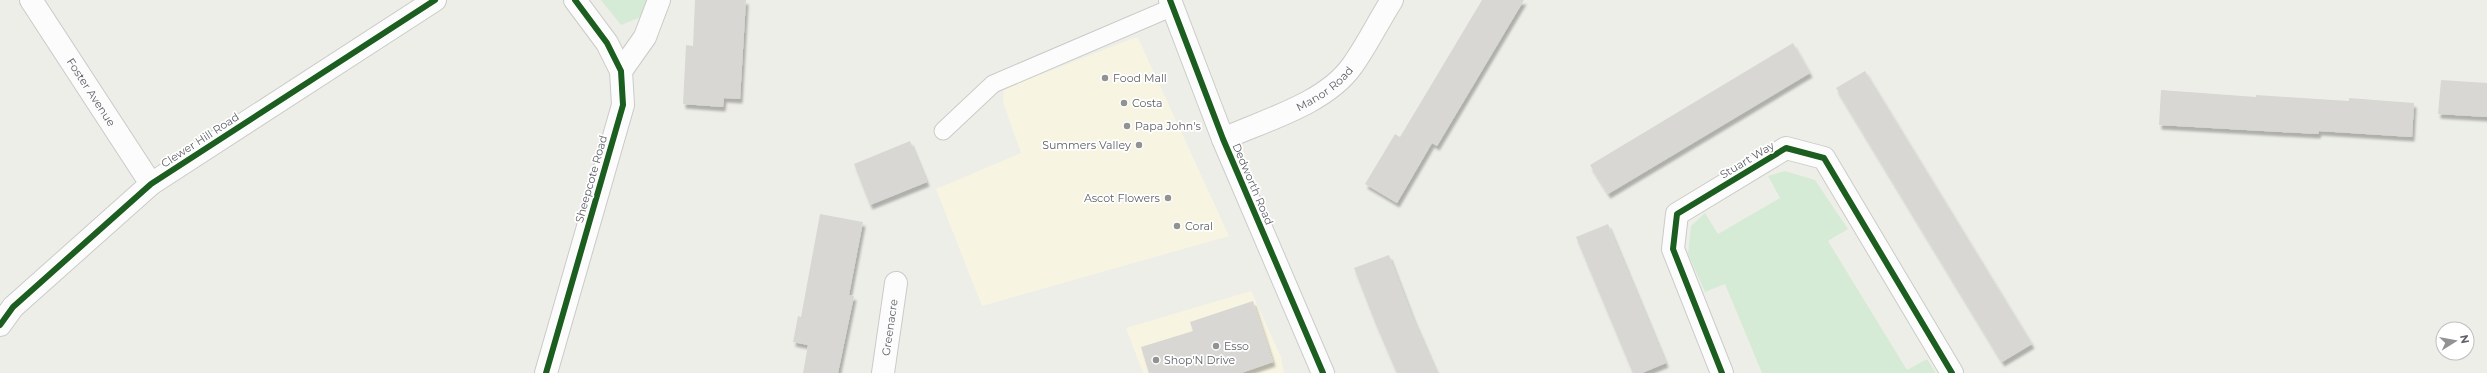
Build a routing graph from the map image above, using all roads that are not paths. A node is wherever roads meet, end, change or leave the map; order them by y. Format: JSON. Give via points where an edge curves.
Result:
{"nodes":[{"id":1,"x":31,"y":0,"type":"edge"},
{"id":2,"x":435,"y":0,"type":"edge"},
{"id":3,"x":575,"y":0,"type":"edge"},
{"id":4,"x":659,"y":0,"type":"edge"},
{"id":5,"x":1392,"y":0,"type":"edge"},
{"id":6,"x":1171,"y":4,"type":"edge"},
{"id":7,"x":621,"y":71,"type":"junction"},
{"id":8,"x":943,"y":131,"type":"dead end"},
{"id":9,"x":1223,"y":139,"type":"junction"},
{"id":10,"x":151,"y":184,"type":"junction"},
{"id":11,"x":896,"y":283,"type":"dead end"},
{"id":12,"x":0,"y":325,"type":"edge"},
{"id":13,"x":546,"y":373,"type":"edge"},
{"id":14,"x":883,"y":373,"type":"edge"},
{"id":15,"x":1323,"y":373,"type":"edge"},
{"id":16,"x":1722,"y":373,"type":"edge"},
{"id":17,"x":1952,"y":373,"type":"edge"}],
"edges":[{"from":1,"to":10,"type":"street","name":"Foster Avenue"},
{"from":2,"to":10,"type":"street","name":"Clewer Hill Road"},
{"from":3,"to":7,"type":"street","name":"Sheepcote Road","via":[[607,43]]},
{"from":4,"to":7,"type":"street","via":[[645,37]]},
{"from":5,"to":9,"type":"street","name":"Manor Road","via":[[1352,66],[1337,82],[1318,97]]},
{"from":6,"to":8,"type":"lane","via":[[993,84]]},
{"from":6,"to":9,"type":"street","name":"Dedworth Road"},
{"from":7,"to":13,"type":"street","name":"Sheepcote Road","via":[[623,105]]},
{"from":9,"to":15,"type":"street","name":"Dedworth Road"},
{"from":10,"to":12,"type":"street","name":"Clewer Hill Road","via":[[13,307]]},
{"from":11,"to":14,"type":"street","name":"Greenacre"},
{"from":16,"to":17,"type":"street","name":"Stuart Way","via":[[1673,250],[1677,214],[1786,148],[1824,158]]}]}
